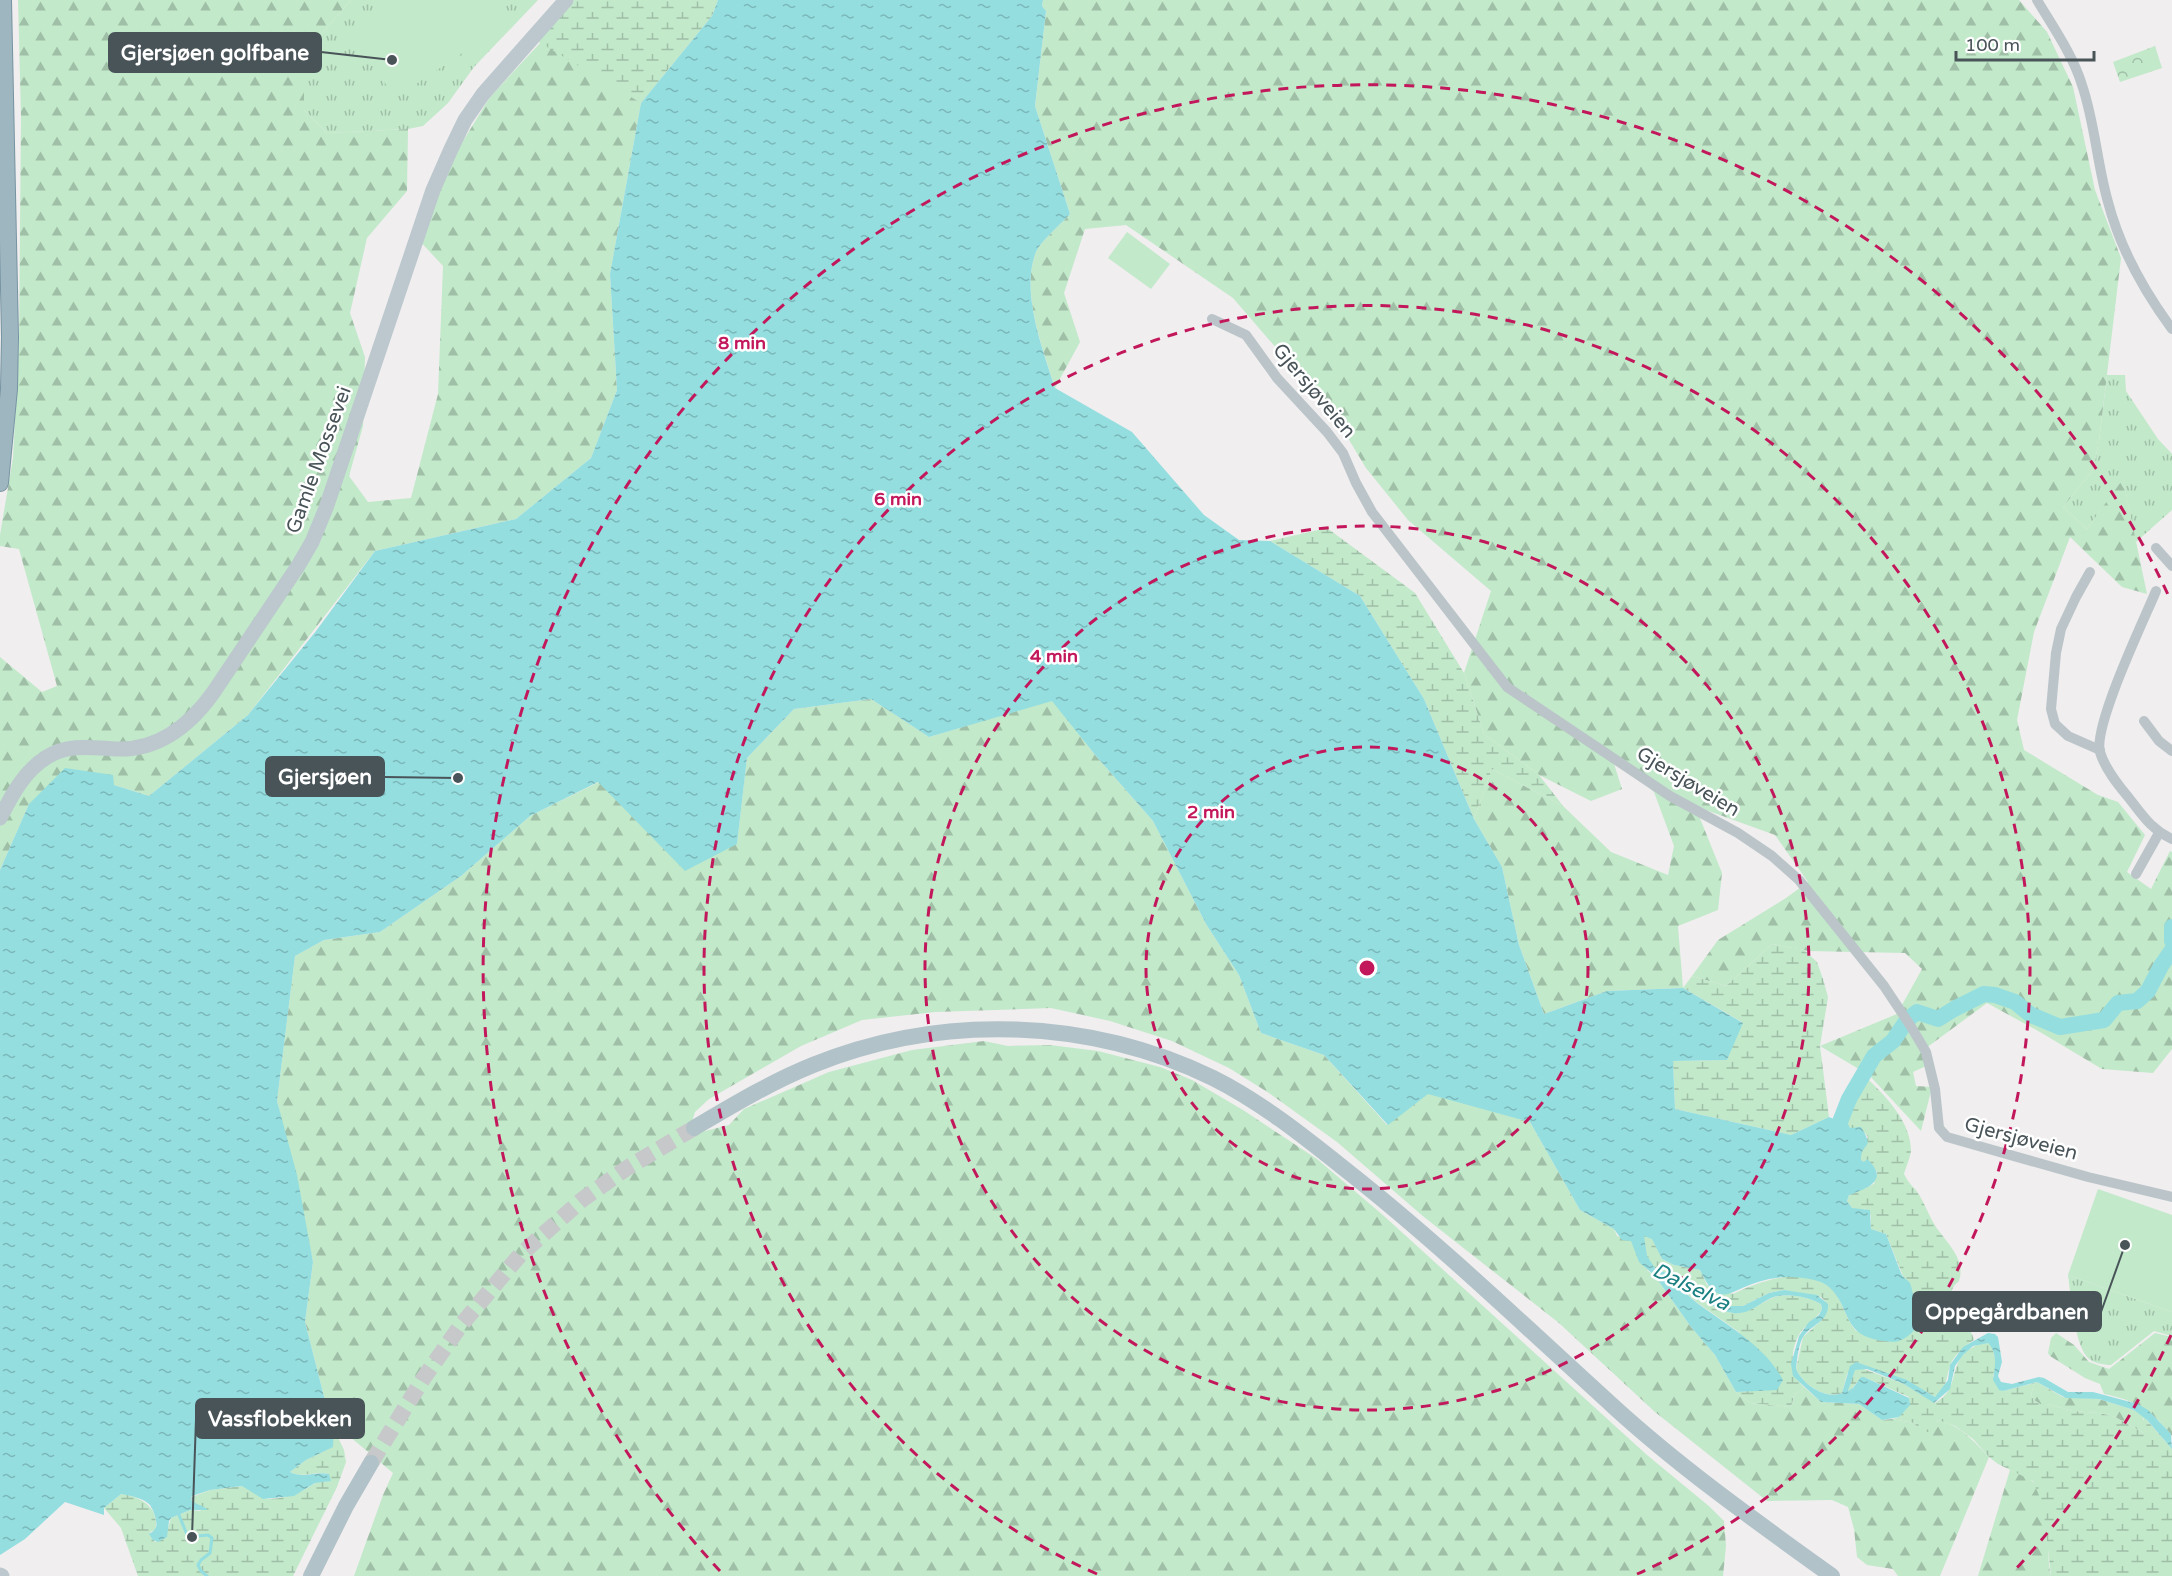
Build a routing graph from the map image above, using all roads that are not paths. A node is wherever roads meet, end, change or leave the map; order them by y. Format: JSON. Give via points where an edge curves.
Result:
{"nodes":[{"id":1,"x":3,"y":0,"type":"edge"},
{"id":2,"x":566,"y":0,"type":"edge"},
{"id":3,"x":2037,"y":0,"type":"edge"},
{"id":4,"x":0,"y":204,"type":"edge"},
{"id":5,"x":1212,"y":319,"type":"dead end"},
{"id":6,"x":2172,"y":329,"type":"edge"},
{"id":7,"x":0,"y":397,"type":"edge"},
{"id":8,"x":0,"y":483,"type":"edge"},
{"id":9,"x":2156,"y":548,"type":"dead end"},
{"id":10,"x":2172,"y":566,"type":"edge"},
{"id":11,"x":2090,"y":572,"type":"dead end"},
{"id":12,"x":2156,"y":591,"type":"dead end"},
{"id":13,"x":2144,"y":721,"type":"dead end"},
{"id":14,"x":2100,"y":750,"type":"junction"},
{"id":15,"x":2172,"y":751,"type":"edge"},
{"id":16,"x":0,"y":818,"type":"edge"},
{"id":17,"x":2159,"y":833,"type":"junction"},
{"id":18,"x":2172,"y":839,"type":"edge"},
{"id":19,"x":2136,"y":874,"type":"dead end"},
{"id":20,"x":694,"y":1128,"type":"tunnel mouth"},
{"id":21,"x":2172,"y":1197,"type":"edge"},
{"id":22,"x":370,"y":1463,"type":"tunnel mouth"},
{"id":23,"x":311,"y":1576,"type":"edge"},
{"id":24,"x":1832,"y":1576,"type":"edge"}],
"edges":[{"from":1,"to":8,"type":"highway","via":[[10,337]]},
{"from":2,"to":16,"type":"main road","name":"Gamle Mossevei","via":[[465,120],[433,190],[312,542],[213,693],[187,723],[151,744],[120,749],[75,747],[46,757],[20,783]]},
{"from":3,"to":6,"type":"street","via":[[2082,83],[2108,205],[2126,251]]},
{"from":4,"to":7,"type":"highway"},
{"from":5,"to":21,"type":"street","name":"Gjersjøveien","via":[[1246,335],[1277,378],[1327,432],[1343,453],[1372,512],[1507,687],[1670,796],[1738,833],[1799,880],[1884,986],[1926,1052],[1939,1128],[1947,1137]]},
{"from":9,"to":10,"type":"street"},
{"from":11,"to":14,"type":"street","via":[[2061,629],[2051,709],[2055,724],[2068,736]]},
{"from":12,"to":14,"type":"street","via":[[2110,702]]},
{"from":13,"to":15,"type":"street"},
{"from":14,"to":17,"type":"street","via":[[2113,778]]},
{"from":17,"to":18,"type":"street"},
{"from":17,"to":19,"type":"street"},
{"from":20,"to":24,"type":"main road","via":[[812,1065],[859,1049],[929,1033],[1005,1029],[1055,1032],[1128,1047],[1186,1067],[1257,1104],[1332,1159],[1484,1286],[1643,1433]]},
{"from":22,"to":23,"type":"main road"}]}
